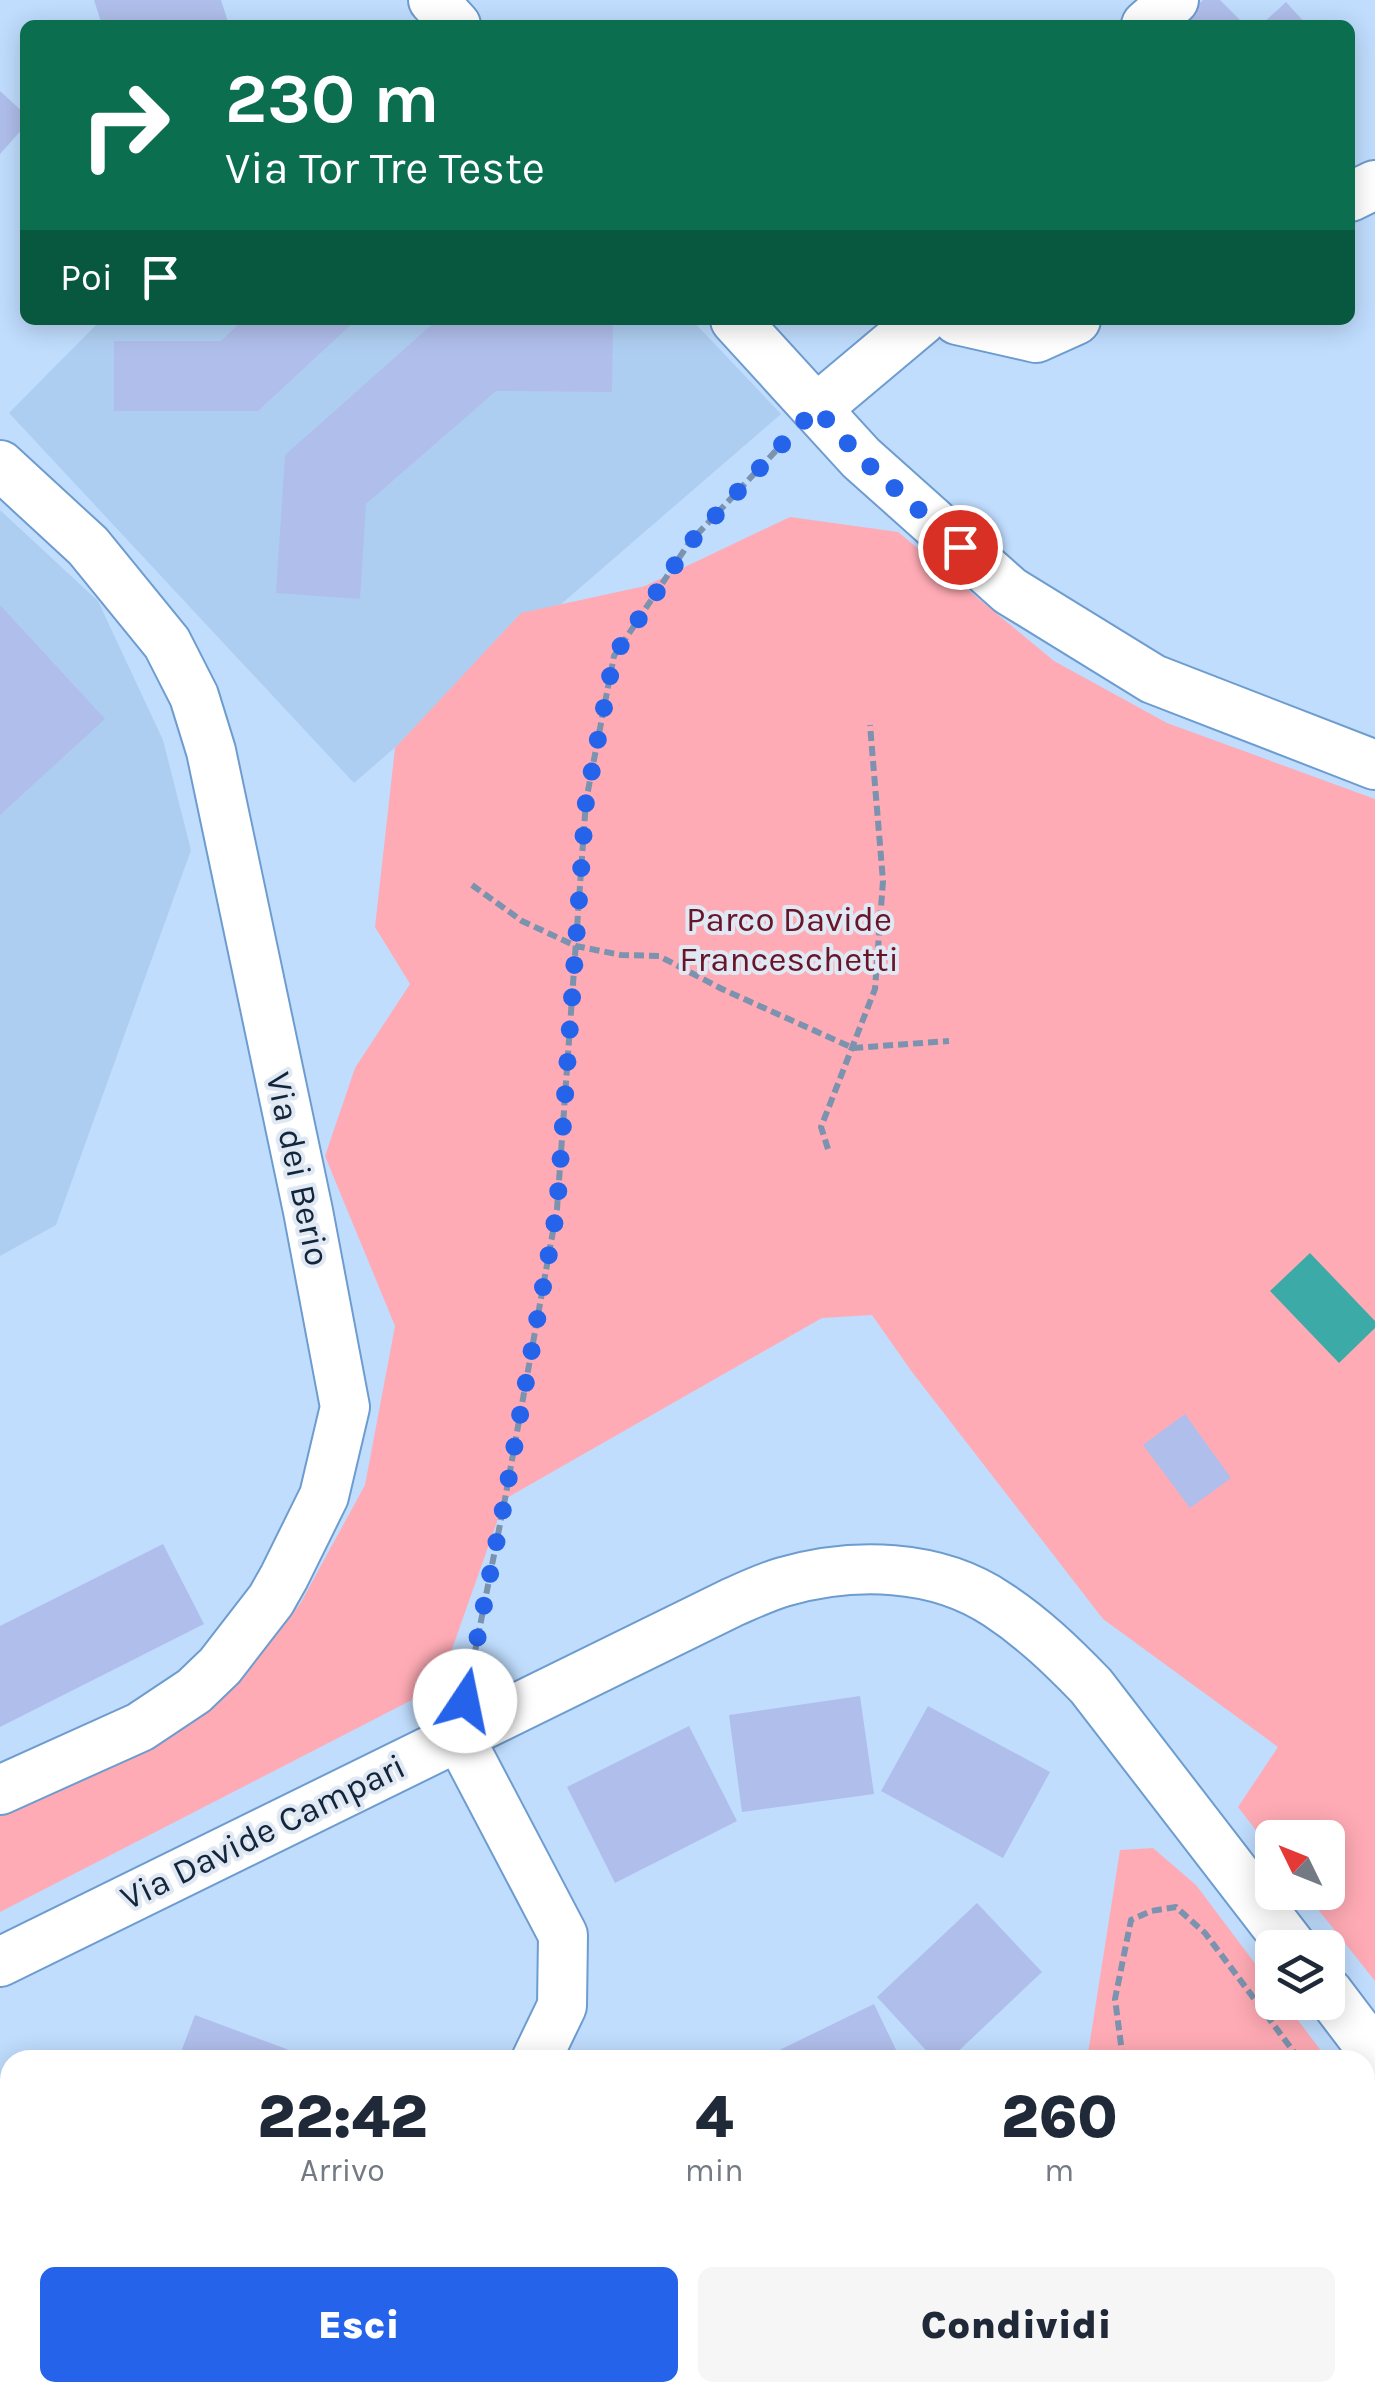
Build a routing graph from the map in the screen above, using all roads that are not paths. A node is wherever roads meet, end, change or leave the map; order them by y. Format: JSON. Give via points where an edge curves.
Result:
{"nodes":[{"id":1,"x":433,"y":0,"type":"edge"},
{"id":2,"x":1174,"y":0,"type":"edge"},
{"id":3,"x":451,"y":20,"type":"edge"},
{"id":4,"x":1152,"y":20,"type":"edge"},
{"id":5,"x":740,"y":325,"type":"edge"},
{"id":6,"x":916,"y":325,"type":"edge"},
{"id":7,"x":978,"y":325,"type":"edge"},
{"id":8,"x":1065,"y":325,"type":"edge"},
{"id":9,"x":816,"y":408,"type":"junction"},
{"id":10,"x":0,"y":465,"type":"edge"},
{"id":11,"x":1375,"y":765,"type":"edge"},
{"id":12,"x":458,"y":1735,"type":"junction"},
{"id":13,"x":0,"y":1790,"type":"edge"},
{"id":14,"x":1279,"y":1930,"type":"edge"},
{"id":15,"x":0,"y":1962,"type":"edge"},
{"id":16,"x":1345,"y":2014,"type":"edge"},
{"id":17,"x":541,"y":2050,"type":"edge"},
{"id":18,"x":1372,"y":2050,"type":"edge"}],
"edges":[{"from":1,"to":3,"type":"street"},
{"from":2,"to":4,"type":"street"},
{"from":5,"to":9,"type":"street"},
{"from":6,"to":9,"type":"street"},
{"from":7,"to":8,"type":"street","via":[[1036,338]]},
{"from":9,"to":11,"type":"street","via":[[861,458],[1010,592],[1153,679]]},
{"from":10,"to":13,"type":"street","name":"Via dei Berio","via":[[88,546],[136,602],[194,696],[211,751],[344,1407],[324,1496],[271,1600],[220,1666],[140,1727]]},
{"from":12,"to":14,"type":"street","name":"Via Davide Campari","via":[[779,1583],[860,1570],[952,1582],[1027,1626],[1091,1686]]},
{"from":12,"to":15,"type":"street","name":"Via Davide Campari"},
{"from":12,"to":17,"type":"street","via":[[562,1936],[562,2006]]},
{"from":16,"to":18,"type":"street"}]}
